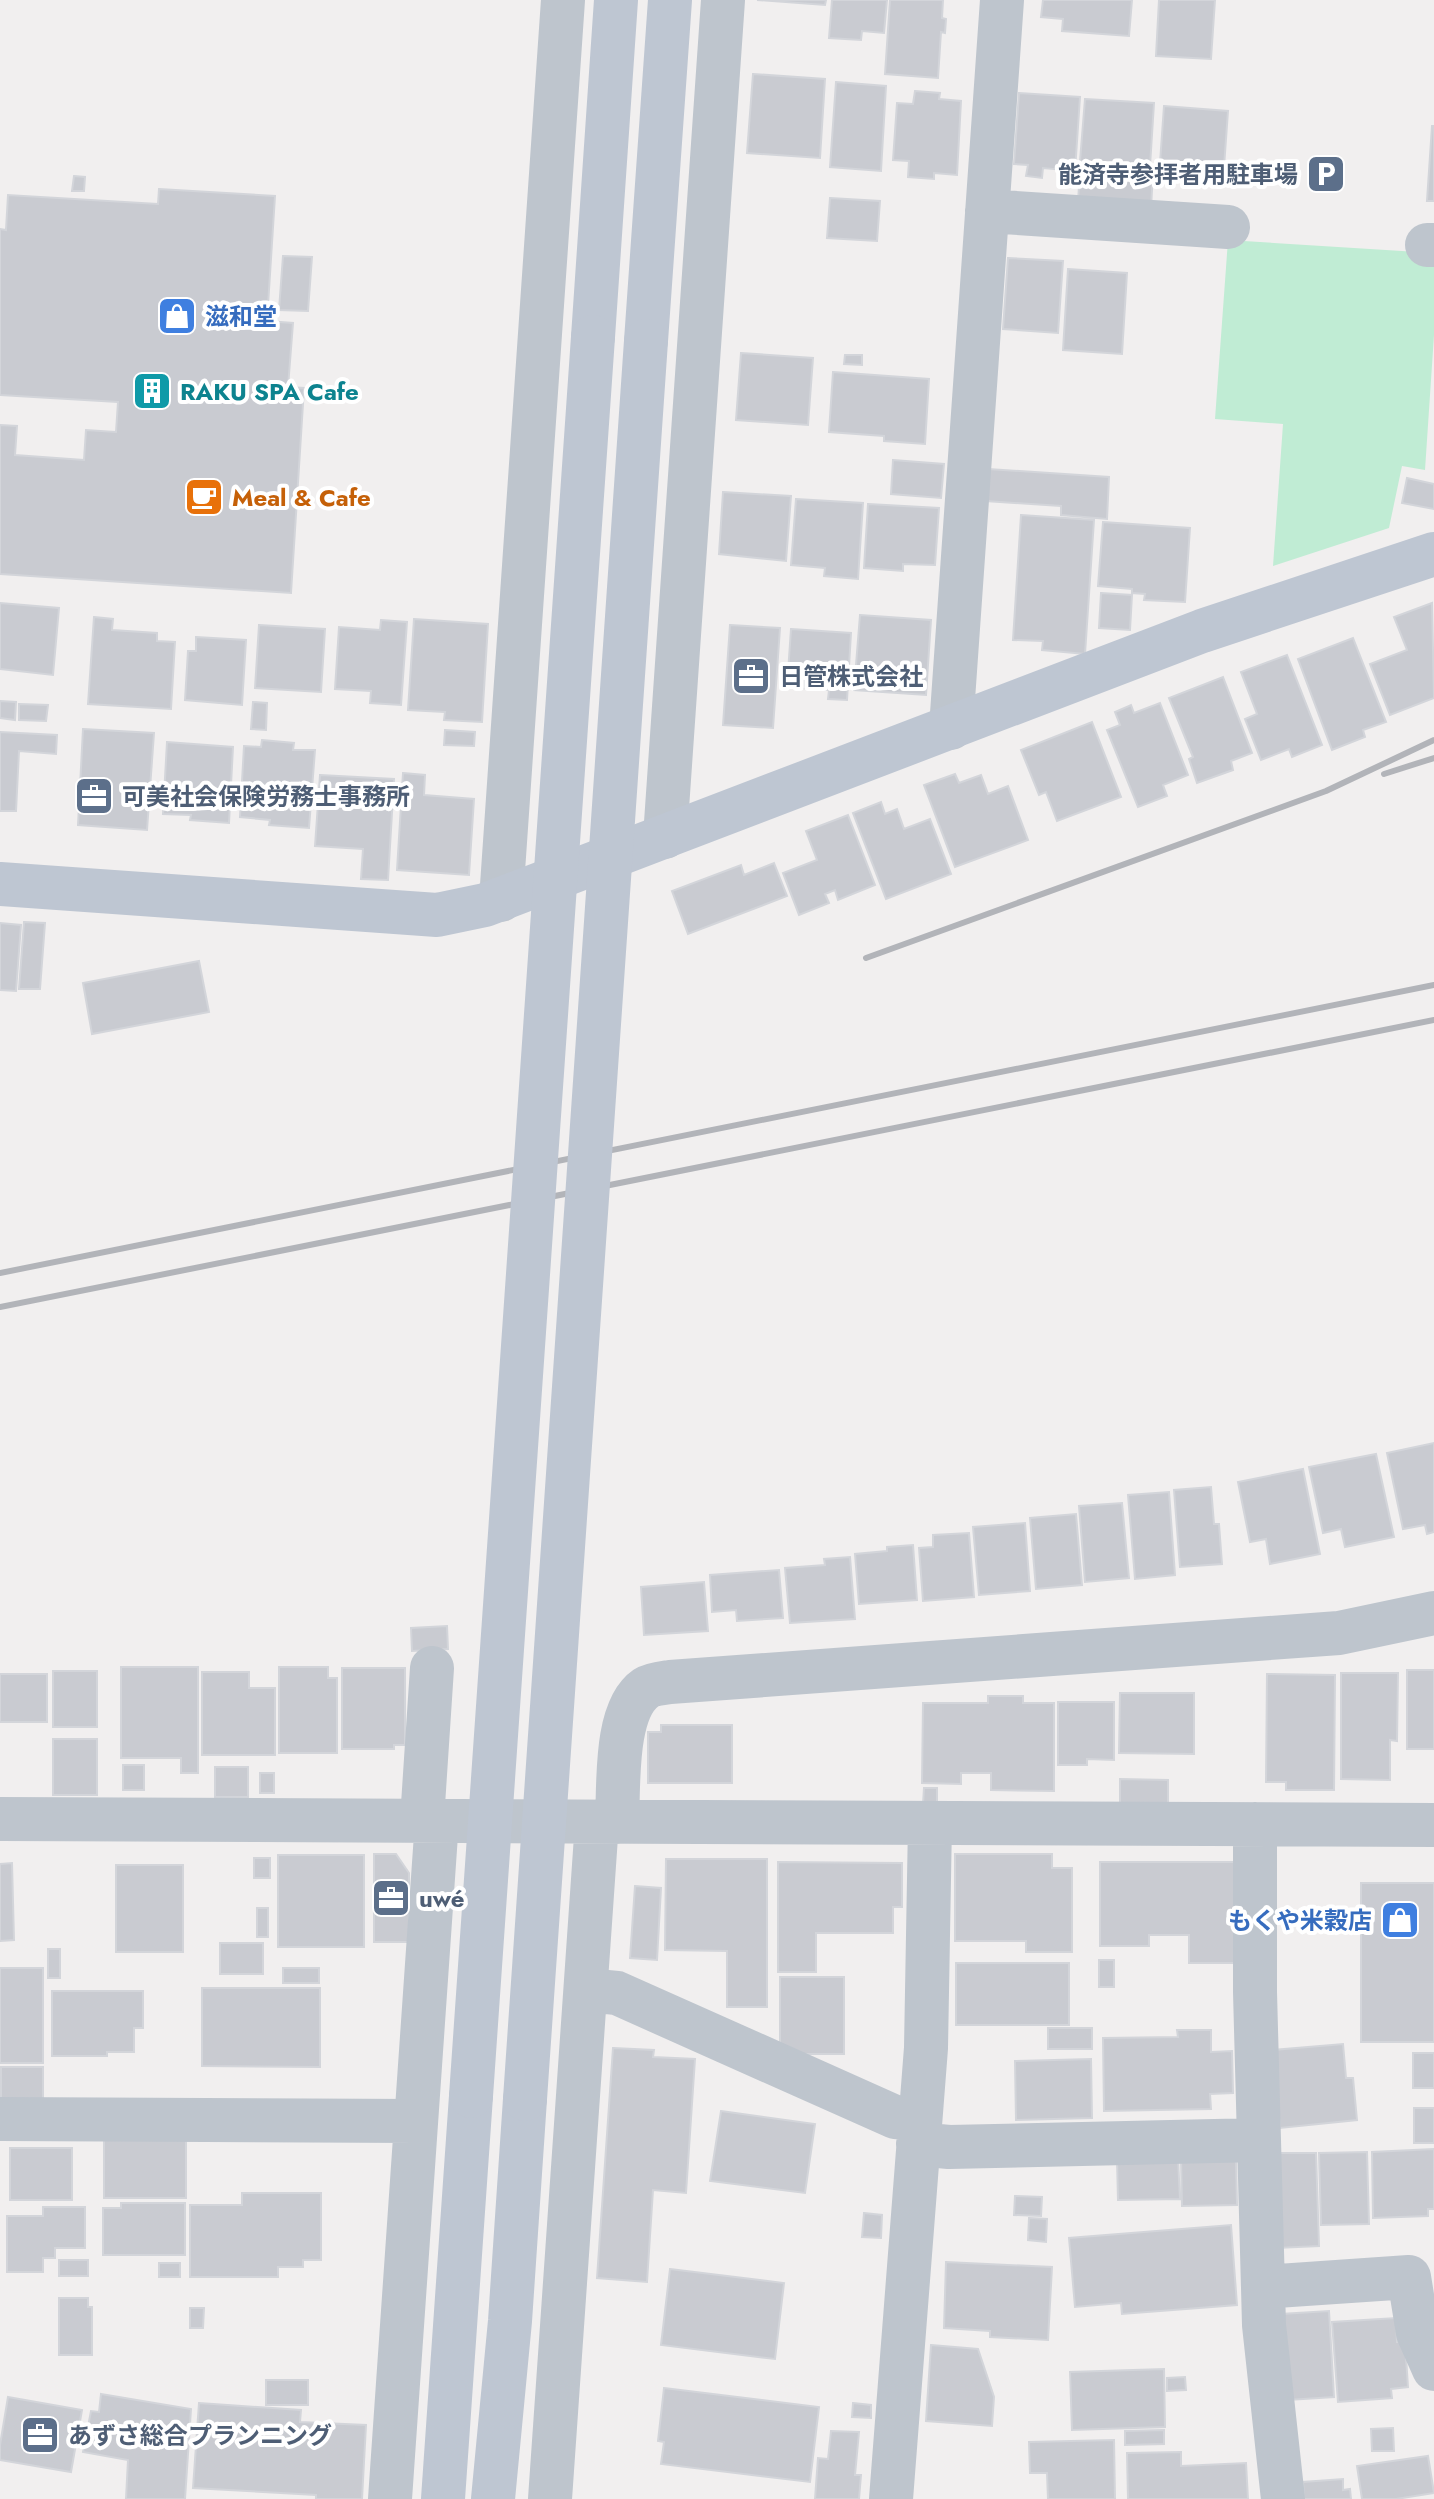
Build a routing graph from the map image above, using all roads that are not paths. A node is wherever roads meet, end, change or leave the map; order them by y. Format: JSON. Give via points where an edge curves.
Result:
{"nodes":[{"id":1,"x":563,"y":0,"type":"edge"},
{"id":2,"x":616,"y":0,"type":"edge"},
{"id":3,"x":670,"y":0,"type":"edge"},
{"id":4,"x":723,"y":0,"type":"edge"},
{"id":5,"x":1002,"y":0,"type":"edge"},
{"id":6,"x":987,"y":211,"type":"junction"},
{"id":7,"x":1228,"y":227,"type":"dead end"},
{"id":8,"x":1434,"y":554,"type":"edge"},
{"id":9,"x":951,"y":728,"type":"junction"},
{"id":10,"x":665,"y":837,"type":"junction"},
{"id":11,"x":0,"y":884,"type":"edge"},
{"id":12,"x":501,"y":900,"type":"junction"},
{"id":13,"x":1434,"y":1613,"type":"edge"},
{"id":14,"x":432,"y":1668,"type":"dead end"},
{"id":15,"x":0,"y":1819,"type":"edge"},
{"id":16,"x":430,"y":1820,"type":"junction"},
{"id":17,"x":607,"y":1822,"type":"junction"},
{"id":18,"x":930,"y":1823,"type":"junction"},
{"id":19,"x":1255,"y":1824,"type":"junction"},
{"id":20,"x":1434,"y":1825,"type":"edge"},
{"id":21,"x":586,"y":1990,"type":"junction"},
{"id":22,"x":0,"y":2119,"type":"edge"},
{"id":23,"x":416,"y":2121,"type":"junction"},
{"id":24,"x":919,"y":2132,"type":"junction"},
{"id":25,"x":1259,"y":2140,"type":"junction"},
{"id":26,"x":1263,"y":2287,"type":"junction"},
{"id":27,"x":1434,"y":2369,"type":"edge"},
{"id":28,"x":390,"y":2499,"type":"edge"},
{"id":29,"x":443,"y":2499,"type":"edge"},
{"id":30,"x":493,"y":2499,"type":"edge"},
{"id":31,"x":550,"y":2499,"type":"edge"},
{"id":32,"x":891,"y":2499,"type":"edge"},
{"id":33,"x":1283,"y":2499,"type":"edge"}],
"edges":[{"from":1,"to":12,"type":"street"},
{"from":2,"to":29,"type":"street","bridge":true},
{"from":3,"to":30,"type":"street","bridge":true,"via":[[510,2321]]},
{"from":4,"to":10,"type":"street"},
{"from":5,"to":6,"type":"street"},
{"from":6,"to":7,"type":"street"},
{"from":6,"to":9,"type":"street"},
{"from":8,"to":9,"type":"street","via":[[1202,631]]},
{"from":9,"to":10,"type":"street"},
{"from":10,"to":12,"type":"street"},
{"from":11,"to":12,"type":"street","via":[[437,915]]},
{"from":13,"to":17,"type":"street","via":[[1339,1633],[648,1686],[631,1702],[624,1723]]},
{"from":14,"to":16,"type":"street"},
{"from":15,"to":16,"type":"street"},
{"from":16,"to":17,"type":"street"},
{"from":16,"to":23,"type":"street"},
{"from":17,"to":18,"type":"street"},
{"from":17,"to":21,"type":"street"},
{"from":18,"to":19,"type":"street"},
{"from":18,"to":24,"type":"street","via":[[926,2048]]},
{"from":19,"to":20,"type":"street"},
{"from":19,"to":25,"type":"street"},
{"from":21,"to":24,"type":"street","via":[[617,1993]]},
{"from":21,"to":31,"type":"street"},
{"from":22,"to":23,"type":"street"},
{"from":23,"to":28,"type":"street"},
{"from":24,"to":25,"type":"street","via":[[949,2147]]},
{"from":24,"to":32,"type":"street"},
{"from":25,"to":26,"type":"street"},
{"from":26,"to":27,"type":"street","via":[[1409,2277],[1418,2333]]},
{"from":26,"to":33,"type":"street"}]}
